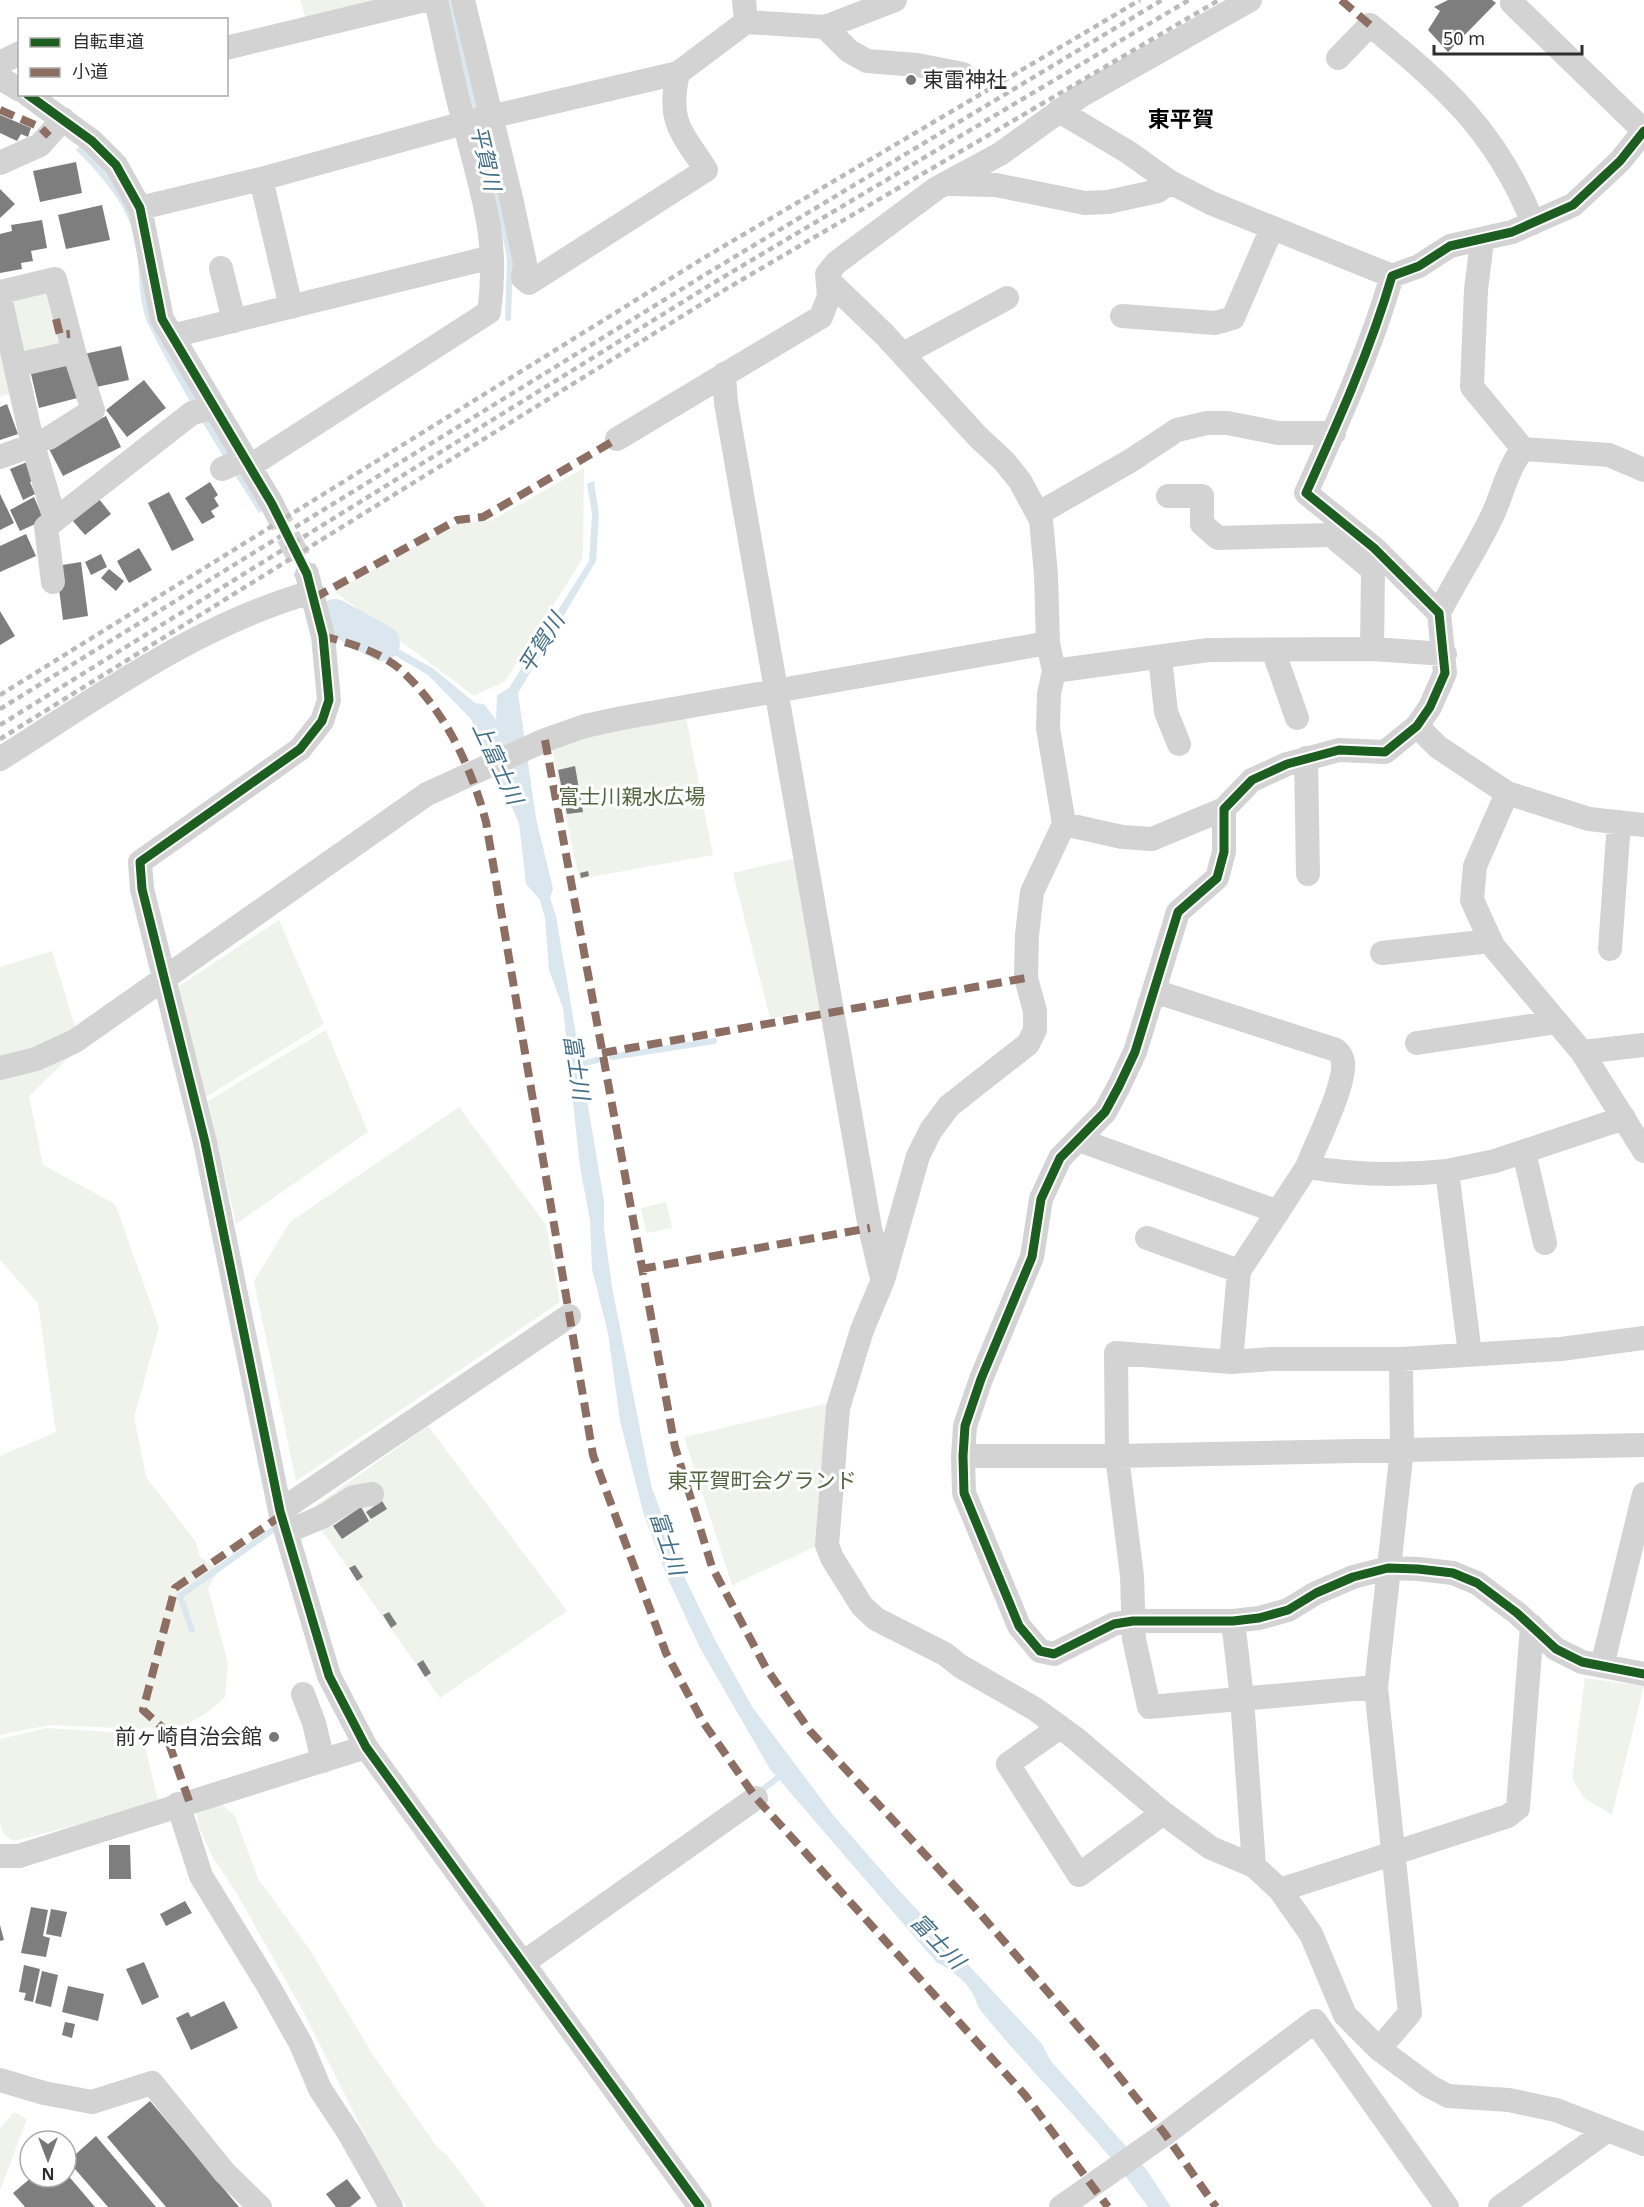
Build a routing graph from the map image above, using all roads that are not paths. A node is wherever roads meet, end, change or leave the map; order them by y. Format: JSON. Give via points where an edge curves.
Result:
{"nodes":[{"id":1,"x":425,"y":0,"type":"edge"},
{"id":2,"x":436,"y":0,"type":"edge"},
{"id":3,"x":463,"y":0,"type":"edge"},
{"id":4,"x":896,"y":0,"type":"edge"},
{"id":5,"x":1250,"y":0,"type":"edge"},
{"id":6,"x":1512,"y":3,"type":"dead end"},
{"id":7,"x":745,"y":11,"type":"edge"},
{"id":8,"x":825,"y":27,"type":"junction"},
{"id":9,"x":228,"y":48,"type":"edge"},
{"id":10,"x":18,"y":54,"type":"edge"},
{"id":11,"x":1338,"y":58,"type":"dead end"},
{"id":12,"x":0,"y":63,"type":"edge"},
{"id":13,"x":678,"y":73,"type":"junction"},
{"id":14,"x":963,"y":74,"type":"dead end"},
{"id":15,"x":0,"y":78,"type":"edge"},
{"id":16,"x":18,"y":87,"type":"edge"},
{"id":17,"x":33,"y":96,"type":"edge"},
{"id":18,"x":1059,"y":111,"type":"junction"},
{"id":19,"x":490,"y":117,"type":"junction"},
{"id":20,"x":464,"y":123,"type":"junction"},
{"id":21,"x":56,"y":128,"type":"junction"},
{"id":22,"x":1644,"y":131,"type":"edge"},
{"id":23,"x":0,"y":163,"type":"edge"},
{"id":24,"x":261,"y":178,"type":"junction"},
{"id":25,"x":1170,"y":182,"type":"junction"},
{"id":26,"x":943,"y":184,"type":"junction"},
{"id":27,"x":140,"y":208,"type":"junction"},
{"id":28,"x":1533,"y":223,"type":"junction"},
{"id":29,"x":1272,"y":228,"type":"junction"},
{"id":30,"x":1482,"y":241,"type":"junction"},
{"id":31,"x":492,"y":257,"type":"junction"},
{"id":32,"x":221,"y":268,"type":"dead end"},
{"id":33,"x":1392,"y":276,"type":"junction"},
{"id":34,"x":829,"y":281,"type":"junction"},
{"id":35,"x":0,"y":294,"type":"edge"},
{"id":36,"x":1006,"y":298,"type":"dead end"},
{"id":37,"x":291,"y":307,"type":"junction"},
{"id":38,"x":1122,"y":316,"type":"dead end"},
{"id":39,"x":234,"y":321,"type":"junction"},
{"id":40,"x":172,"y":336,"type":"junction"},
{"id":41,"x":74,"y":352,"type":"junction"},
{"id":42,"x":903,"y":354,"type":"junction"},
{"id":43,"x":16,"y":365,"type":"junction"},
{"id":44,"x":724,"y":374,"type":"junction"},
{"id":45,"x":209,"y":419,"type":"junction"},
{"id":46,"x":1334,"y":433,"type":"junction"},
{"id":47,"x":617,"y":439,"type":"dead end"},
{"id":48,"x":41,"y":442,"type":"junction"},
{"id":49,"x":1522,"y":448,"type":"junction"},
{"id":50,"x":0,"y":457,"type":"edge"},
{"id":51,"x":240,"y":464,"type":"junction"},
{"id":52,"x":1644,"y":470,"type":"edge"},
{"id":53,"x":1168,"y":496,"type":"dead end"},
{"id":54,"x":272,"y":504,"type":"tunnel mouth"},
{"id":55,"x":1037,"y":511,"type":"junction"},
{"id":56,"x":55,"y":520,"type":"junction"},
{"id":57,"x":53,"y":582,"type":"dead end"},
{"id":58,"x":1439,"y":613,"type":"junction"},
{"id":59,"x":1048,"y":643,"type":"junction"},
{"id":60,"x":1372,"y":649,"type":"junction"},
{"id":61,"x":1273,"y":650,"type":"junction"},
{"id":62,"x":1445,"y":654,"type":"junction"},
{"id":63,"x":1160,"y":657,"type":"junction"},
{"id":64,"x":1054,"y":671,"type":"junction"},
{"id":65,"x":778,"y":690,"type":"junction"},
{"id":66,"x":1297,"y":718,"type":"dead end"},
{"id":67,"x":1417,"y":726,"type":"junction"},
{"id":68,"x":1179,"y":744,"type":"dead end"},
{"id":69,"x":1306,"y":758,"type":"junction"},
{"id":70,"x":0,"y":759,"type":"edge"},
{"id":71,"x":1507,"y":793,"type":"junction"},
{"id":72,"x":1224,"y":809,"type":"junction"},
{"id":73,"x":1618,"y":822,"type":"junction"},
{"id":74,"x":1064,"y":825,"type":"junction"},
{"id":75,"x":1644,"y":825,"type":"edge"},
{"id":76,"x":1308,"y":874,"type":"dead end"},
{"id":77,"x":1491,"y":941,"type":"junction"},
{"id":78,"x":1610,"y":949,"type":"dead end"},
{"id":79,"x":1382,"y":953,"type":"dead end"},
{"id":80,"x":165,"y":977,"type":"junction"},
{"id":81,"x":1154,"y":991,"type":"junction"},
{"id":82,"x":1557,"y":1022,"type":"junction"},
{"id":83,"x":1417,"y":1042,"type":"dead end"},
{"id":84,"x":1644,"y":1045,"type":"edge"},
{"id":85,"x":1582,"y":1052,"type":"junction"},
{"id":86,"x":0,"y":1068,"type":"edge"},
{"id":87,"x":1624,"y":1118,"type":"junction"},
{"id":88,"x":1079,"y":1140,"type":"junction"},
{"id":89,"x":1644,"y":1151,"type":"edge"},
{"id":90,"x":1524,"y":1152,"type":"junction"},
{"id":91,"x":1307,"y":1167,"type":"junction"},
{"id":92,"x":1447,"y":1171,"type":"junction"},
{"id":93,"x":1278,"y":1212,"type":"junction"},
{"id":94,"x":1147,"y":1238,"type":"dead end"},
{"id":95,"x":1545,"y":1244,"type":"dead end"},
{"id":96,"x":1239,"y":1270,"type":"junction"},
{"id":97,"x":883,"y":1280,"type":"junction"},
{"id":98,"x":569,"y":1316,"type":"dead end"},
{"id":99,"x":1644,"y":1338,"type":"edge"},
{"id":100,"x":1470,"y":1354,"type":"junction"},
{"id":101,"x":1401,"y":1359,"type":"junction"},
{"id":102,"x":1232,"y":1362,"type":"junction"},
{"id":103,"x":1644,"y":1445,"type":"edge"},
{"id":104,"x":1402,"y":1449,"type":"junction"},
{"id":105,"x":963,"y":1456,"type":"junction"},
{"id":106,"x":1117,"y":1456,"type":"junction"},
{"id":107,"x":372,"y":1494,"type":"dead end"},
{"id":108,"x":1644,"y":1494,"type":"edge"},
{"id":109,"x":283,"y":1521,"type":"junction"},
{"id":110,"x":1388,"y":1568,"type":"junction"},
{"id":111,"x":1133,"y":1621,"type":"junction"},
{"id":112,"x":1233,"y":1621,"type":"junction"},
{"id":113,"x":1532,"y":1626,"type":"junction"},
{"id":114,"x":1602,"y":1666,"type":"junction"},
{"id":115,"x":1644,"y":1674,"type":"edge"},
{"id":116,"x":1376,"y":1687,"type":"junction"},
{"id":117,"x":303,"y":1694,"type":"dead end"},
{"id":118,"x":1242,"y":1698,"type":"junction"},
{"id":119,"x":1060,"y":1727,"type":"junction"},
{"id":120,"x":366,"y":1747,"type":"junction"},
{"id":121,"x":323,"y":1761,"type":"junction"},
{"id":122,"x":756,"y":1798,"type":"dead end"},
{"id":123,"x":178,"y":1804,"type":"junction"},
{"id":124,"x":1163,"y":1813,"type":"junction"},
{"id":125,"x":1393,"y":1853,"type":"junction"},
{"id":126,"x":0,"y":1856,"type":"edge"},
{"id":127,"x":1254,"y":1866,"type":"junction"},
{"id":128,"x":1280,"y":1890,"type":"junction"},
{"id":129,"x":523,"y":1963,"type":"junction"},
{"id":130,"x":1338,"y":2004,"type":"junction"},
{"id":131,"x":1315,"y":2021,"type":"junction"},
{"id":132,"x":1379,"y":2049,"type":"junction"},
{"id":133,"x":0,"y":2080,"type":"edge"},
{"id":134,"x":1608,"y":2130,"type":"junction"},
{"id":135,"x":1644,"y":2144,"type":"edge"},
{"id":136,"x":382,"y":2204,"type":"edge"},
{"id":137,"x":260,"y":2207,"type":"edge"},
{"id":138,"x":700,"y":2207,"type":"edge"},
{"id":139,"x":1061,"y":2207,"type":"edge"},
{"id":140,"x":1446,"y":2207,"type":"edge"},
{"id":141,"x":1500,"y":2207,"type":"edge"}],
"edges":[{"from":1,"to":9,"type":"street"},
{"from":2,"to":20,"type":"street"},
{"from":3,"to":19,"type":"street"},
{"from":4,"to":8,"type":"street"},
{"from":5,"to":18,"type":"street"},
{"from":6,"to":22,"type":"street"},
{"from":7,"to":8,"type":"street"},
{"from":7,"to":13,"type":"street"},
{"from":8,"to":14,"type":"street","via":[[849,51],[867,61]]},
{"from":10,"to":12,"type":"street"},
{"from":11,"to":28,"type":"street","via":[[1370,25],[1405,53],[1469,113],[1513,182]]},
{"from":13,"to":19,"type":"street"},
{"from":13,"to":19,"type":"street","via":[[672,108],[679,128],[706,170],[529,283],[523,278],[525,264]]},
{"from":15,"to":16,"type":"street"},
{"from":17,"to":21,"type":"street"},
{"from":18,"to":25,"type":"street"},
{"from":18,"to":26,"type":"street","via":[[1000,154]]},
{"from":19,"to":20,"type":"street"},
{"from":20,"to":24,"type":"street"},
{"from":20,"to":31,"type":"street","via":[[482,184]]},
{"from":21,"to":23,"type":"street","via":[[40,145]]},
{"from":21,"to":27,"type":"street","via":[[92,141],[116,165]]},
{"from":22,"to":28,"type":"street","via":[[1586,196]]},
{"from":24,"to":27,"type":"street"},
{"from":24,"to":37,"type":"street"},
{"from":25,"to":26,"type":"street","via":[[1158,191],[1085,203],[996,184]]},
{"from":25,"to":29,"type":"street"},
{"from":26,"to":34,"type":"street","via":[[836,264],[827,274]]},
{"from":27,"to":40,"type":"street","via":[[162,319]]},
{"from":28,"to":30,"type":"street"},
{"from":29,"to":33,"type":"street"},
{"from":29,"to":38,"type":"street","via":[[1233,318],[1215,323]]},
{"from":30,"to":33,"type":"street","via":[[1450,246],[1419,266]]},
{"from":30,"to":49,"type":"street","via":[[1472,387]]},
{"from":31,"to":37,"type":"street"},
{"from":31,"to":51,"type":"street","via":[[489,312]]},
{"from":32,"to":39,"type":"street"},
{"from":33,"to":46,"type":"street"},
{"from":34,"to":42,"type":"street"},
{"from":34,"to":44,"type":"street","via":[[829,296],[821,317]]},
{"from":35,"to":41,"type":"street","via":[[55,279]]},
{"from":35,"to":43,"type":"street"},
{"from":36,"to":42,"type":"street"},
{"from":37,"to":39,"type":"street"},
{"from":39,"to":40,"type":"street"},
{"from":40,"to":45,"type":"street"},
{"from":41,"to":43,"type":"street"},
{"from":41,"to":48,"type":"street","via":[[93,410]]},
{"from":42,"to":55,"type":"street","via":[[1004,461]]},
{"from":43,"to":48,"type":"street"},
{"from":44,"to":47,"type":"street"},
{"from":44,"to":65,"type":"street"},
{"from":45,"to":51,"type":"street"},
{"from":45,"to":56,"type":"street"},
{"from":46,"to":55,"type":"street","via":[[1278,433],[1227,423],[1177,430],[1130,461]]},
{"from":46,"to":58,"type":"street","via":[[1306,493],[1374,548]]},
{"from":48,"to":50,"type":"street"},
{"from":48,"to":56,"type":"street"},
{"from":49,"to":52,"type":"street","via":[[1609,455]]},
{"from":49,"to":58,"type":"street","via":[[1470,560]]},
{"from":51,"to":54,"type":"street"},
{"from":53,"to":60,"type":"street","via":[[1202,496],[1202,524],[1218,538],[1331,535],[1373,570]]},
{"from":55,"to":59,"type":"street","via":[[1044,540]]},
{"from":56,"to":57,"type":"street","via":[[46,527]]},
{"from":58,"to":62,"type":"street"},
{"from":59,"to":64,"type":"street"},
{"from":59,"to":65,"type":"street"},
{"from":60,"to":61,"type":"street"},
{"from":60,"to":62,"type":"street"},
{"from":61,"to":63,"type":"street","via":[[1208,650]]},
{"from":61,"to":66,"type":"street"},
{"from":62,"to":67,"type":"street","via":[[1445,673]]},
{"from":63,"to":64,"type":"street"},
{"from":63,"to":68,"type":"street","via":[[1166,712]]},
{"from":64,"to":74,"type":"street","via":[[1048,728]]},
{"from":65,"to":80,"type":"street","via":[[585,726],[470,772],[426,794]]},
{"from":65,"to":97,"type":"street","via":[[870,1228]]},
{"from":67,"to":69,"type":"street","via":[[1385,752],[1339,750]]},
{"from":67,"to":71,"type":"street","via":[[1437,747]]},
{"from":69,"to":72,"type":"street","via":[[1252,780]]},
{"from":69,"to":76,"type":"street"},
{"from":70,"to":80,"type":"street","via":[[214,628],[310,583],[323,636],[329,700],[322,721],[300,749],[140,862],[142,889]]},
{"from":71,"to":73,"type":"street","via":[[1589,819]]},
{"from":71,"to":77,"type":"street","via":[[1475,866],[1473,900]]},
{"from":72,"to":74,"type":"street","via":[[1152,839]]},
{"from":72,"to":81,"type":"street","via":[[1224,852],[1217,878],[1178,912]]},
{"from":73,"to":75,"type":"street"},
{"from":73,"to":78,"type":"street"},
{"from":74,"to":97,"type":"street","via":[[1032,892],[1026,978],[1035,1011],[1035,1030],[1028,1044],[949,1106],[932,1130],[918,1156]]},
{"from":77,"to":79,"type":"street"},
{"from":77,"to":82,"type":"street"},
{"from":80,"to":86,"type":"street","via":[[75,1041],[36,1059]]},
{"from":80,"to":109,"type":"street","via":[[208,1154]]},
{"from":81,"to":88,"type":"street","via":[[1135,1052],[1119,1086],[1105,1112]]},
{"from":81,"to":91,"type":"street","via":[[1336,1050],[1342,1057],[1341,1080]]},
{"from":82,"to":83,"type":"street"},
{"from":82,"to":85,"type":"street"},
{"from":84,"to":85,"type":"street"},
{"from":85,"to":87,"type":"street"},
{"from":87,"to":89,"type":"street"},
{"from":87,"to":90,"type":"street"},
{"from":88,"to":93,"type":"street"},
{"from":88,"to":105,"type":"street","via":[[1060,1158],[1041,1200],[1032,1257],[981,1378],[965,1426]]},
{"from":90,"to":92,"type":"street"},
{"from":90,"to":95,"type":"street"},
{"from":91,"to":92,"type":"street","via":[[1382,1175]]},
{"from":91,"to":93,"type":"street"},
{"from":92,"to":100,"type":"street"},
{"from":93,"to":96,"type":"street"},
{"from":94,"to":96,"type":"street"},
{"from":96,"to":102,"type":"street"},
{"from":97,"to":119,"type":"street","via":[[862,1330],[838,1408],[827,1545],[862,1606],[876,1619],[945,1654]]},
{"from":98,"to":109,"type":"street"},
{"from":99,"to":100,"type":"street","via":[[1561,1349]]},
{"from":100,"to":101,"type":"street"},
{"from":101,"to":102,"type":"street"},
{"from":101,"to":104,"type":"street"},
{"from":102,"to":106,"type":"street","via":[[1116,1353]]},
{"from":103,"to":104,"type":"street"},
{"from":104,"to":106,"type":"street"},
{"from":104,"to":110,"type":"street"},
{"from":105,"to":106,"type":"street"},
{"from":105,"to":111,"type":"street","via":[[964,1493],[1019,1626],[1040,1651],[1054,1654],[1114,1624]]},
{"from":106,"to":111,"type":"street","via":[[1132,1576]]},
{"from":107,"to":109,"type":"street","via":[[354,1497],[322,1517]]},
{"from":108,"to":114,"type":"street"},
{"from":109,"to":120,"type":"street","via":[[329,1676]]},
{"from":110,"to":112,"type":"street","via":[[1353,1577],[1288,1610]]},
{"from":110,"to":113,"type":"street","via":[[1453,1573],[1477,1583]]},
{"from":110,"to":116,"type":"street"},
{"from":111,"to":112,"type":"street"},
{"from":111,"to":118,"type":"street","via":[[1149,1707]]},
{"from":112,"to":118,"type":"street"},
{"from":113,"to":114,"type":"street","via":[[1556,1649],[1582,1662]]},
{"from":113,"to":125,"type":"street","via":[[1518,1808],[1508,1816]]},
{"from":114,"to":115,"type":"street"},
{"from":116,"to":118,"type":"street"},
{"from":116,"to":125,"type":"street"},
{"from":117,"to":121,"type":"street"},
{"from":118,"to":127,"type":"street"},
{"from":119,"to":124,"type":"street"},
{"from":119,"to":124,"type":"street","via":[[1008,1764],[1079,1875]]},
{"from":120,"to":121,"type":"street"},
{"from":120,"to":129,"type":"street"},
{"from":121,"to":123,"type":"street"},
{"from":122,"to":129,"type":"street"},
{"from":123,"to":126,"type":"street","via":[[20,1856]]},
{"from":123,"to":136,"type":"street","via":[[201,1876],[301,2044],[320,2089],[349,2133]]},
{"from":124,"to":127,"type":"street","via":[[1211,1848]]},
{"from":125,"to":128,"type":"street"},
{"from":125,"to":132,"type":"street","via":[[1410,2013]]},
{"from":127,"to":128,"type":"street"},
{"from":128,"to":130,"type":"street","via":[[1318,1947]]},
{"from":129,"to":138,"type":"street"},
{"from":130,"to":131,"type":"street"},
{"from":130,"to":132,"type":"street"},
{"from":131,"to":139,"type":"street"},
{"from":131,"to":140,"type":"street"},
{"from":132,"to":134,"type":"street","via":[[1448,2096],[1521,2102],[1556,2110]]},
{"from":133,"to":137,"type":"street","via":[[92,2102],[152,2083],[225,2173]]},
{"from":134,"to":135,"type":"street"},
{"from":134,"to":141,"type":"street"}]}
